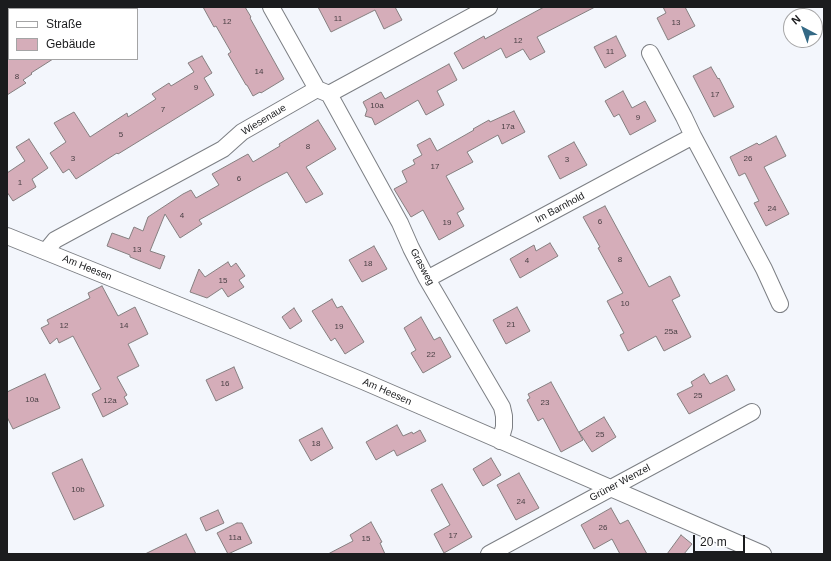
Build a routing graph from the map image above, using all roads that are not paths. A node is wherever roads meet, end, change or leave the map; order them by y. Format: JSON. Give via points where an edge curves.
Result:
{"nodes":[{"id":1,"x":271,"y":7,"type":"edge"},
{"id":2,"x":489,"y":7,"type":"edge"},
{"id":3,"x":650,"y":53,"type":"dead end"},
{"id":4,"x":323,"y":92,"type":"junction"},
{"id":5,"x":693,"y":136,"type":"junction"},
{"id":6,"x":7,"y":236,"type":"edge"},
{"id":7,"x":46,"y":251,"type":"junction"},
{"id":8,"x":428,"y":279,"type":"junction"},
{"id":9,"x":780,"y":304,"type":"dead end"},
{"id":10,"x":752,"y":412,"type":"dead end"},
{"id":11,"x":500,"y":441,"type":"junction"},
{"id":12,"x":610,"y":488,"type":"junction"},
{"id":13,"x":489,"y":554,"type":"edge"},
{"id":14,"x":763,"y":554,"type":"edge"}],
"edges":[{"from":1,"to":4,"type":"street","name":"Grasweg"},
{"from":2,"to":4,"type":"street","name":"Wiesenaue"},
{"from":3,"to":5,"type":"street"},
{"from":4,"to":7,"type":"street","name":"Wiesenaue","via":[[242,132],[223,149],[55,240]]},
{"from":4,"to":8,"type":"street","name":"Grasweg","via":[[400,223]]},
{"from":5,"to":8,"type":"street","name":"Im Barnhold"},
{"from":5,"to":9,"type":"street"},
{"from":6,"to":7,"type":"street","name":"Am Heesen"},
{"from":7,"to":11,"type":"street","name":"Am Heesen","via":[[363,381]]},
{"from":8,"to":11,"type":"street","name":"Grasweg","via":[[502,407],[504,428]]},
{"from":10,"to":12,"type":"street","name":"Grüner Wenzel"},
{"from":11,"to":12,"type":"street","name":"Am Heesen"},
{"from":12,"to":13,"type":"street","name":"Grüner Wenzel"},
{"from":12,"to":14,"type":"street","name":"Am Heesen"}]}
